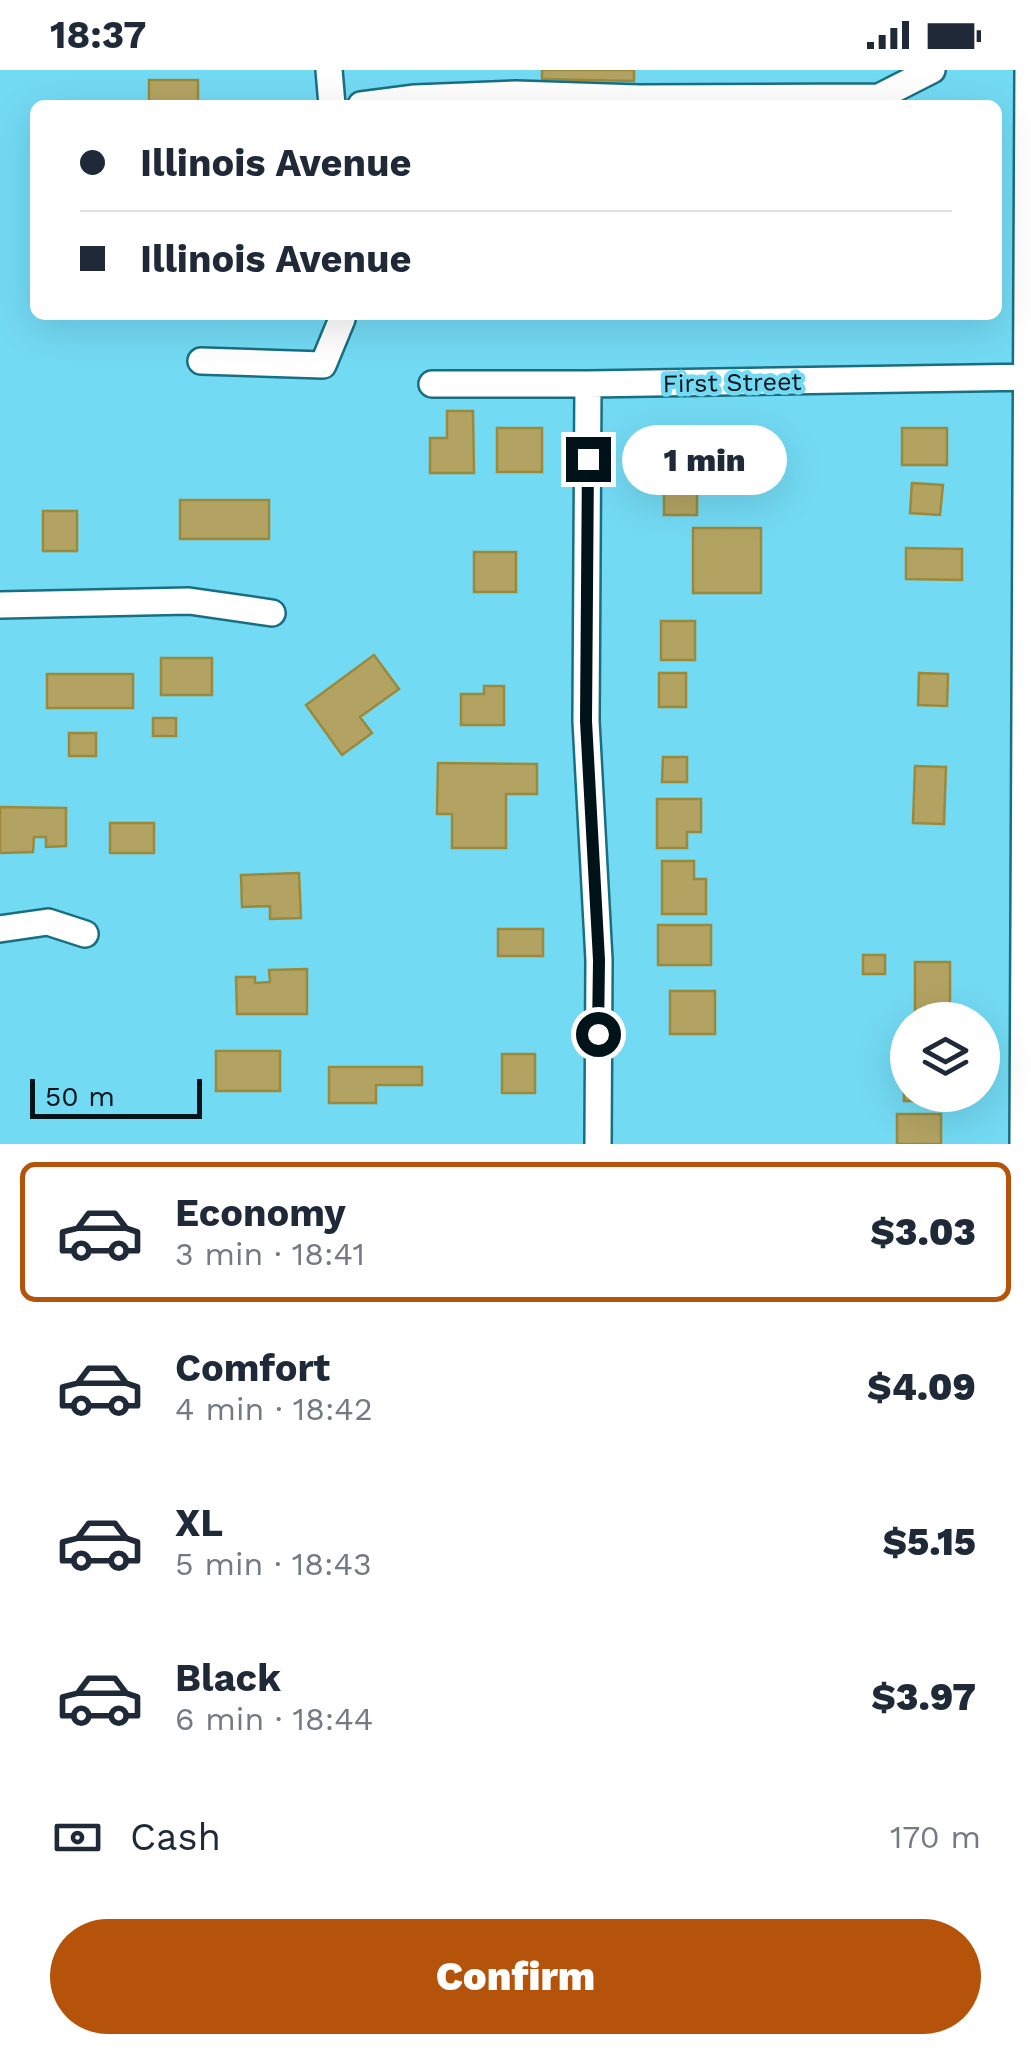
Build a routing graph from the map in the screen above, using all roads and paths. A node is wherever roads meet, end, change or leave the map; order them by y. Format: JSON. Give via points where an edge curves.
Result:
{"nodes":[{"id":1,"x":329,"y":70,"type":"edge"},
{"id":2,"x":458,"y":70,"type":"edge"},
{"id":3,"x":932,"y":70,"type":"edge"},
{"id":4,"x":1028,"y":70,"type":"edge"},
{"id":5,"x":458,"y":96,"type":"junction"},
{"id":6,"x":332,"y":100,"type":"edge"},
{"id":7,"x":399,"y":100,"type":"edge"},
{"id":8,"x":342,"y":320,"type":"edge"},
{"id":9,"x":201,"y":360,"type":"dead end"},
{"id":10,"x":1030,"y":377,"type":"edge"},
{"id":11,"x":432,"y":384,"type":"dead end"},
{"id":12,"x":588,"y":384,"type":"junction"},
{"id":13,"x":0,"y":604,"type":"edge"},
{"id":14,"x":272,"y":612,"type":"dead end"},
{"id":15,"x":1028,"y":900,"type":"edge"},
{"id":16,"x":0,"y":928,"type":"edge"},
{"id":17,"x":86,"y":934,"type":"dead end"},
{"id":18,"x":598,"y":1144,"type":"edge"},
{"id":19,"x":1022,"y":1144,"type":"edge"}],
"edges":[{"from":1,"to":6,"type":"street"},
{"from":2,"to":5,"type":"street"},
{"from":3,"to":5,"type":"street","via":[[879,98]]},
{"from":4,"to":10,"type":"street"},
{"from":5,"to":7,"type":"street"},
{"from":8,"to":9,"type":"street","via":[[322,365]]},
{"from":10,"to":12,"type":"street","name":"First Street"},
{"from":10,"to":15,"type":"street"},
{"from":11,"to":12,"type":"street","name":"First Street"},
{"from":12,"to":18,"type":"street","via":[[586,721],[599,960]]},
{"from":13,"to":14,"type":"street","via":[[189,601]]},
{"from":15,"to":19,"type":"street"},
{"from":16,"to":17,"type":"street","via":[[48,922]]}]}
